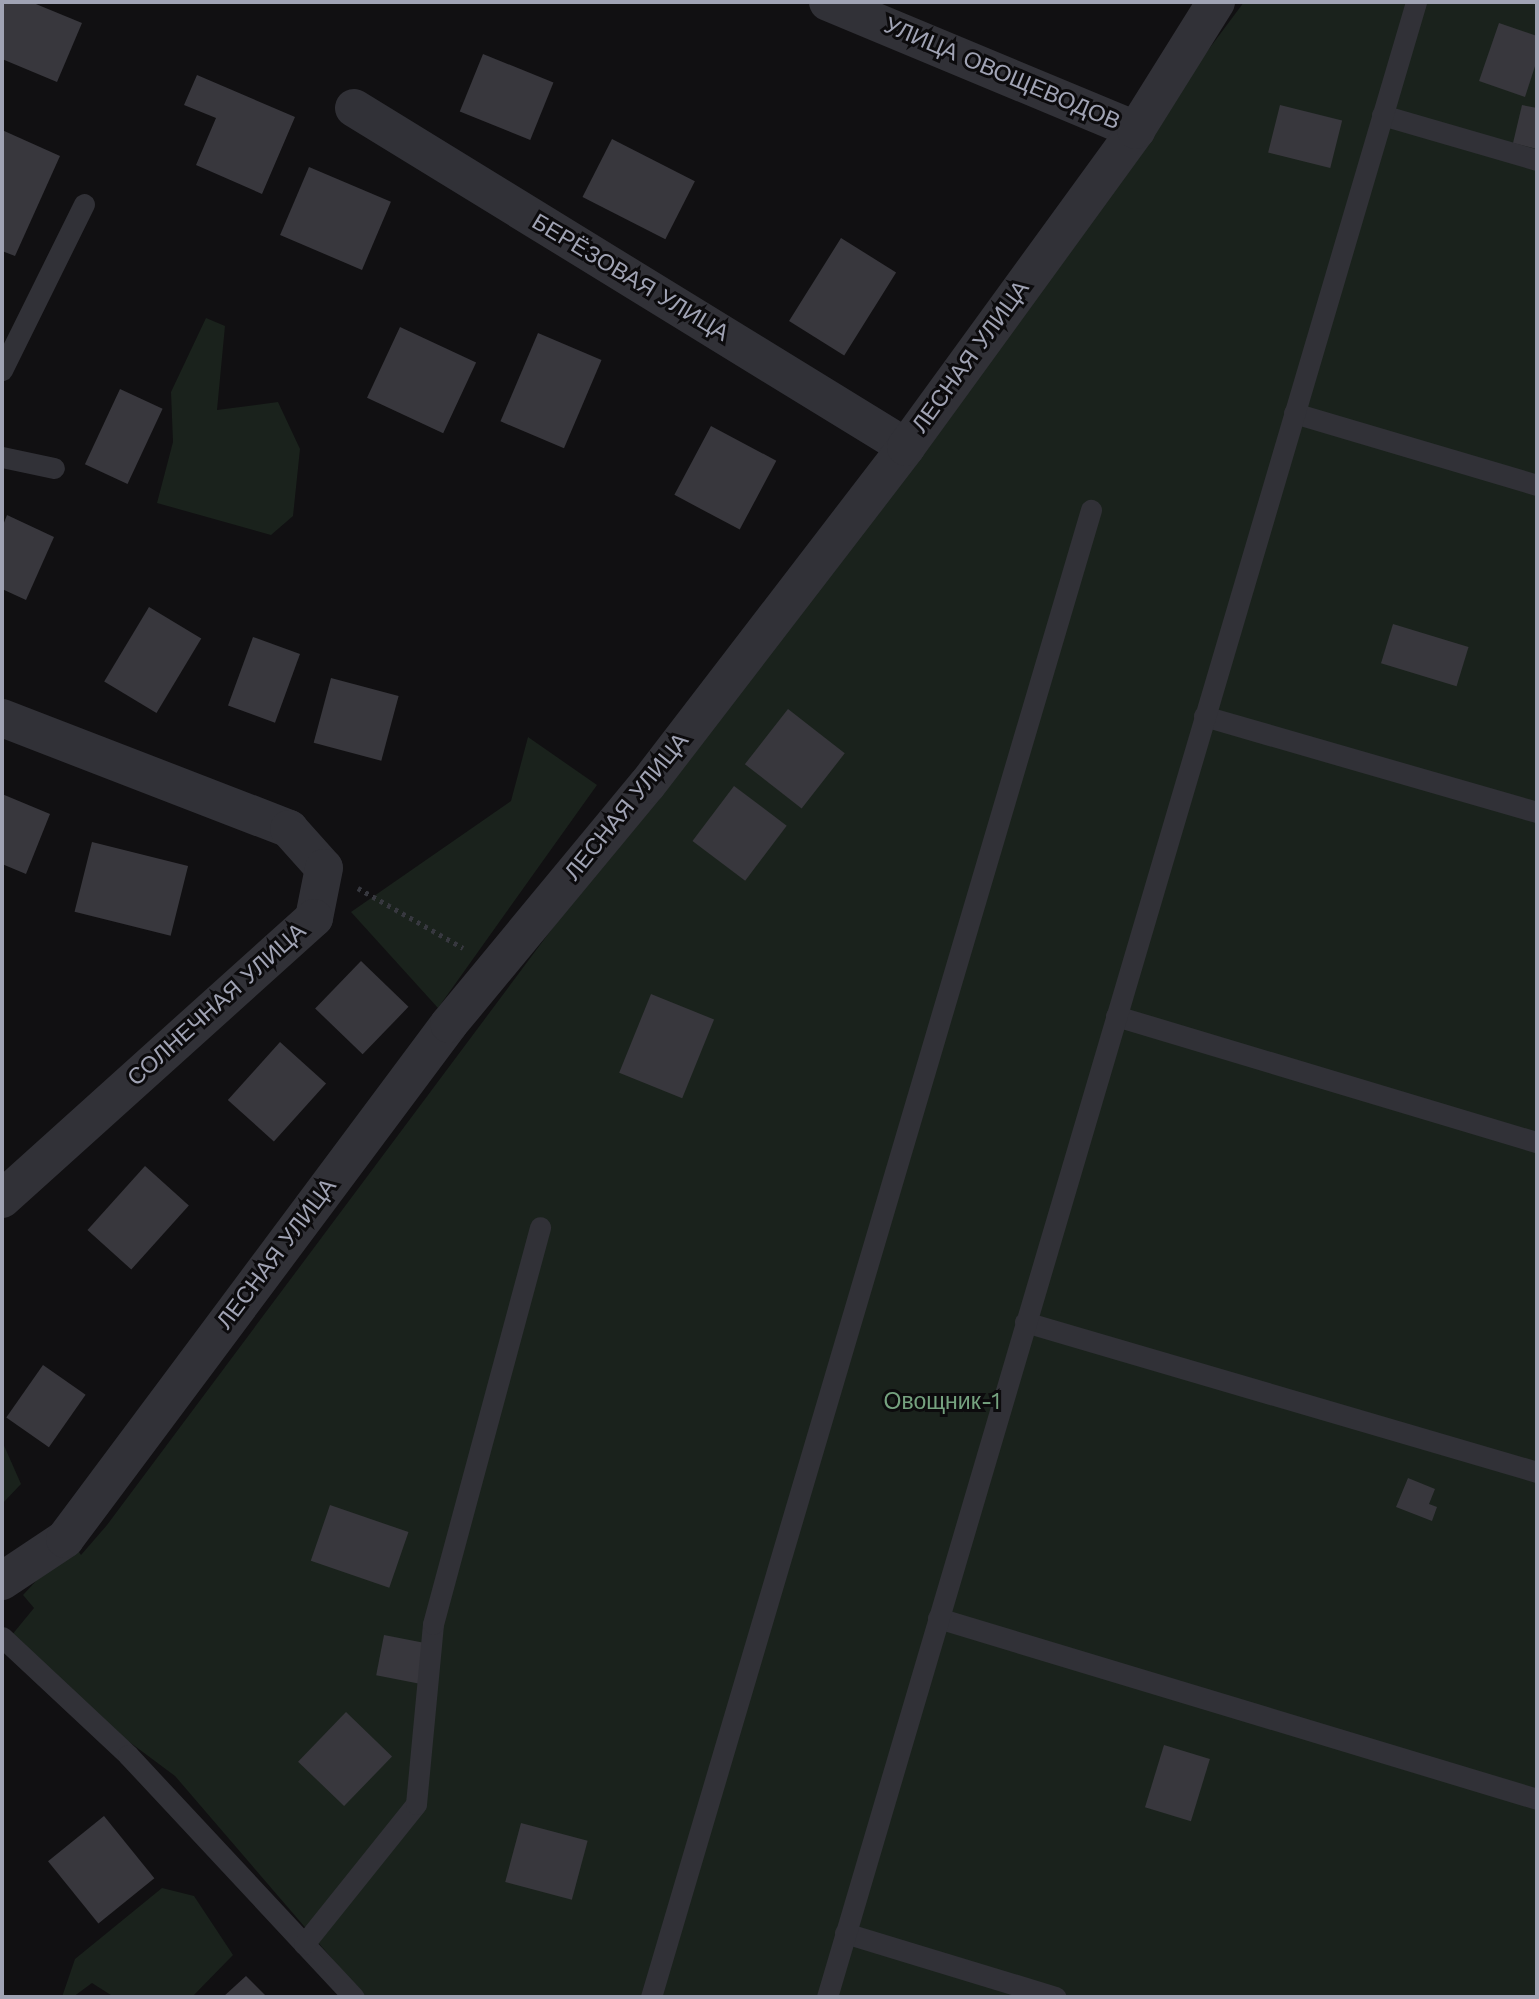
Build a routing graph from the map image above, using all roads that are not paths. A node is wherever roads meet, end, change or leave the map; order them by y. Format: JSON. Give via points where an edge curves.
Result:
{"nodes":[{"id":1,"x":828,"y":2,"type":"edge"},
{"id":2,"x":1216,"y":2,"type":"edge"},
{"id":3,"x":1416,"y":2,"type":"edge"},
{"id":4,"x":354,"y":108,"type":"dead end"},
{"id":5,"x":1382,"y":115,"type":"junction"},
{"id":6,"x":1136,"y":130,"type":"junction"},
{"id":7,"x":1537,"y":160,"type":"edge"},
{"id":8,"x":84,"y":204,"type":"dead end"},
{"id":9,"x":2,"y":370,"type":"edge"},
{"id":10,"x":1294,"y":413,"type":"junction"},
{"id":11,"x":906,"y":447,"type":"junction"},
{"id":12,"x":2,"y":457,"type":"edge"},
{"id":13,"x":54,"y":468,"type":"dead end"},
{"id":14,"x":1537,"y":485,"type":"edge"},
{"id":15,"x":1091,"y":510,"type":"dead end"},
{"id":16,"x":1205,"y":716,"type":"junction"},
{"id":17,"x":2,"y":718,"type":"edge"},
{"id":18,"x":1537,"y":812,"type":"edge"},
{"id":19,"x":1116,"y":1016,"type":"junction"},
{"id":20,"x":1537,"y":1142,"type":"edge"},
{"id":21,"x":2,"y":1199,"type":"edge"},
{"id":22,"x":540,"y":1227,"type":"dead end"},
{"id":23,"x":1025,"y":1322,"type":"junction"},
{"id":24,"x":1537,"y":1472,"type":"edge"},
{"id":25,"x":2,"y":1581,"type":"edge"},
{"id":26,"x":938,"y":1618,"type":"junction"},
{"id":27,"x":2,"y":1637,"type":"edge"},
{"id":28,"x":1537,"y":1799,"type":"edge"},
{"id":29,"x":845,"y":1933,"type":"junction"},
{"id":30,"x":304,"y":1944,"type":"junction"},
{"id":31,"x":354,"y":1997,"type":"edge"},
{"id":32,"x":651,"y":1997,"type":"edge"},
{"id":33,"x":827,"y":1997,"type":"edge"},
{"id":34,"x":1056,"y":1997,"type":"edge"}],
"edges":[{"from":1,"to":6,"type":"street","name":"УЛИЦА ОВОЩЕВОДОВ"},
{"from":2,"to":6,"type":"street","name":"ЛЕСНАЯ УЛИЦА"},
{"from":3,"to":5,"type":"lane"},
{"from":4,"to":11,"type":"street","name":"БЕРЁЗОВАЯ УЛИЦА"},
{"from":5,"to":7,"type":"lane"},
{"from":5,"to":10,"type":"lane"},
{"from":6,"to":11,"type":"street","name":"ЛЕСНАЯ УЛИЦА"},
{"from":8,"to":9,"type":"lane"},
{"from":10,"to":14,"type":"lane"},
{"from":10,"to":16,"type":"lane"},
{"from":11,"to":25,"type":"street","name":"ЛЕСНАЯ УЛИЦА","via":[[647,785],[449,1024],[65,1539]]},
{"from":12,"to":13,"type":"lane"},
{"from":15,"to":32,"type":"lane"},
{"from":16,"to":18,"type":"lane"},
{"from":16,"to":19,"type":"lane"},
{"from":17,"to":21,"type":"street","name":"СОЛНЕЧНАЯ УЛИЦА","via":[[289,829],[324,868],[314,918]]},
{"from":19,"to":20,"type":"lane"},
{"from":19,"to":23,"type":"lane"},
{"from":22,"to":30,"type":"lane","via":[[433,1624],[416,1804]]},
{"from":23,"to":24,"type":"lane"},
{"from":23,"to":26,"type":"lane"},
{"from":26,"to":28,"type":"lane"},
{"from":26,"to":29,"type":"lane"},
{"from":27,"to":30,"type":"lane","via":[[128,1755]]},
{"from":29,"to":33,"type":"lane"},
{"from":29,"to":34,"type":"lane"},
{"from":30,"to":31,"type":"lane"}]}
